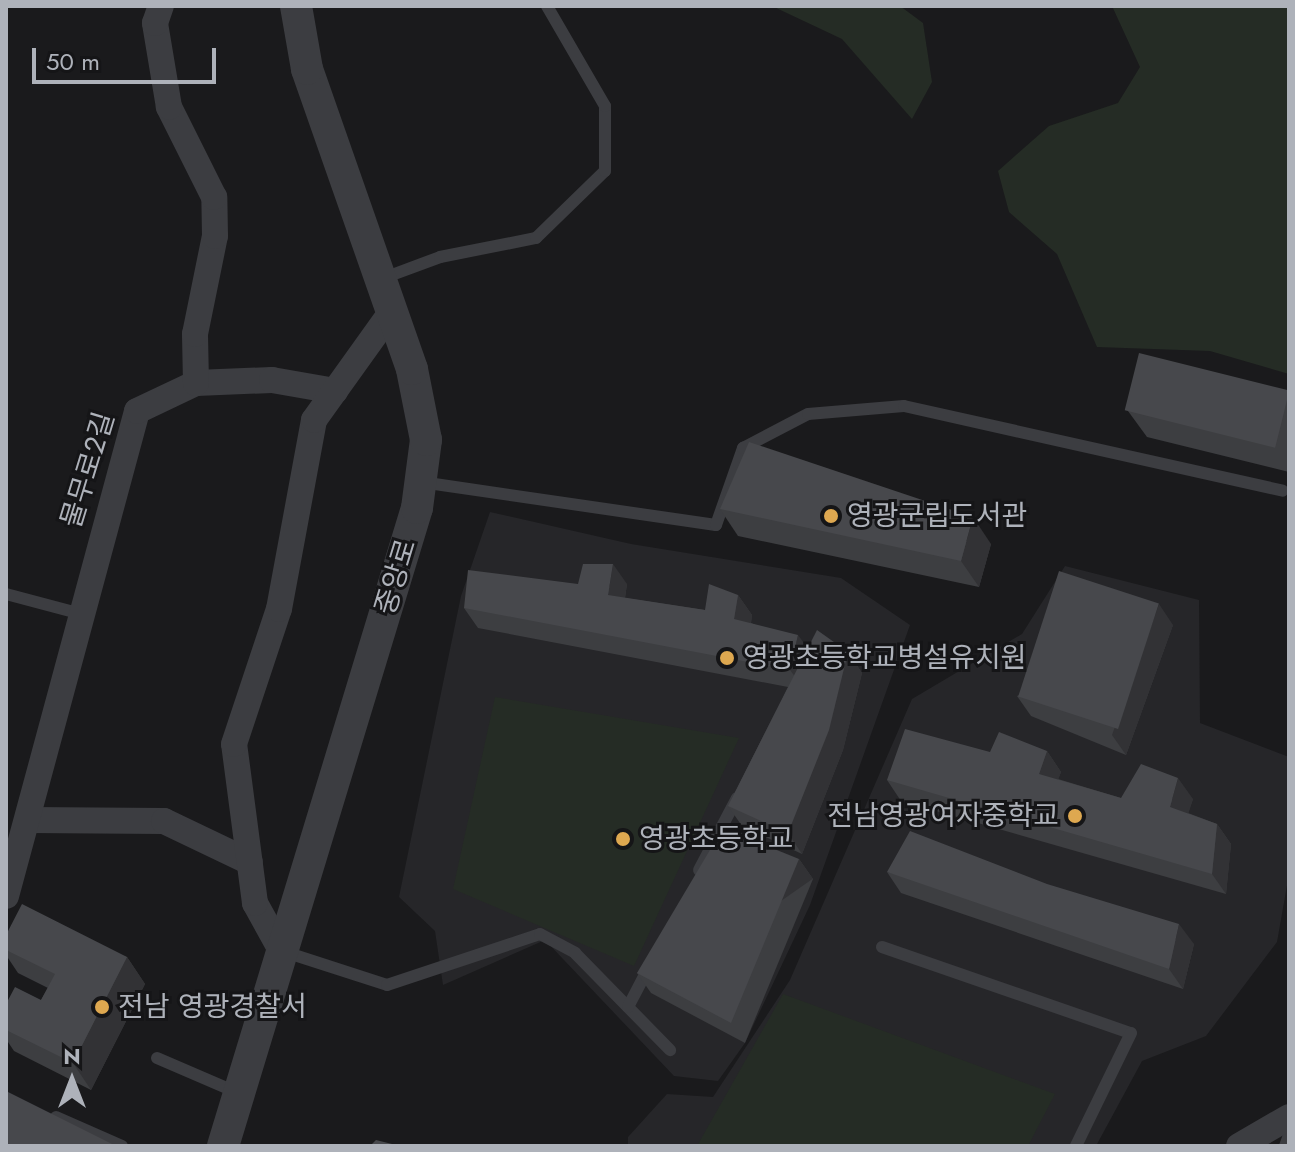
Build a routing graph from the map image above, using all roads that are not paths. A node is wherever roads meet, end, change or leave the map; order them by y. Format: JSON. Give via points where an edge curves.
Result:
{"nodes":[{"id":1,"x":161,"y":6,"type":"edge"},
{"id":2,"x":296,"y":6,"type":"edge"},
{"id":3,"x":547,"y":6,"type":"edge"},
{"id":4,"x":381,"y":279,"type":"junction"},
{"id":5,"x":392,"y":311,"type":"junction"},
{"id":6,"x":196,"y":383,"type":"junction"},
{"id":7,"x":335,"y":391,"type":"junction"},
{"id":8,"x":421,"y":482,"type":"junction"},
{"id":9,"x":1283,"y":491,"type":"dead end"},
{"id":10,"x":6,"y":594,"type":"edge"},
{"id":11,"x":81,"y":614,"type":"junction"},
{"id":12,"x":746,"y":781,"type":"edge"},
{"id":13,"x":20,"y":828,"type":"edge"},
{"id":14,"x":250,"y":862,"type":"junction"},
{"id":15,"x":694,"y":880,"type":"edge"},
{"id":16,"x":6,"y":896,"type":"edge"},
{"id":17,"x":882,"y":947,"type":"dead end"},
{"id":18,"x":657,"y":950,"type":"edge"},
{"id":19,"x":282,"y":952,"type":"junction"},
{"id":20,"x":628,"y":1007,"type":"junction"},
{"id":21,"x":670,"y":1050,"type":"dead end"},
{"id":22,"x":157,"y":1058,"type":"dead end"},
{"id":23,"x":239,"y":1093,"type":"junction"},
{"id":24,"x":35,"y":1108,"type":"edge"},
{"id":25,"x":1289,"y":1117,"type":"edge"},
{"id":26,"x":1289,"y":1135,"type":"edge"},
{"id":27,"x":122,"y":1146,"type":"edge"},
{"id":28,"x":223,"y":1146,"type":"edge"},
{"id":29,"x":1076,"y":1146,"type":"edge"},
{"id":30,"x":1239,"y":1146,"type":"edge"},
{"id":31,"x":1285,"y":1146,"type":"edge"}],
"edges":[{"from":1,"to":6,"type":"street","via":[[155,23],[169,107],[214,197],[215,236],[195,334]]},
{"from":2,"to":4,"type":"street","name":"중앙로","via":[[307,69]]},
{"from":3,"to":4,"type":"lane","via":[[605,106],[605,171],[536,238],[440,257]]},
{"from":4,"to":5,"type":"street","name":"중앙로"},
{"from":5,"to":7,"type":"street"},
{"from":5,"to":8,"type":"street","name":"중앙로","via":[[426,440]]},
{"from":6,"to":7,"type":"street","via":[[272,380]]},
{"from":6,"to":11,"type":"street","name":"물무로2길","via":[[137,411]]},
{"from":7,"to":14,"type":"street","via":[[314,420],[279,609],[234,744]]},
{"from":8,"to":9,"type":"lane","via":[[716,525],[743,448],[808,414],[904,406]]},
{"from":8,"to":19,"type":"street","name":"중앙로"},
{"from":10,"to":11,"type":"lane"},
{"from":11,"to":13,"type":"street","name":"물무로2길"},
{"from":12,"to":15,"type":"lane"},
{"from":13,"to":14,"type":"street","via":[[164,821]]},
{"from":13,"to":16,"type":"street","name":"물무로2길"},
{"from":14,"to":19,"type":"street","via":[[255,903]]},
{"from":17,"to":29,"type":"lane","via":[[1131,1033]]},
{"from":18,"to":20,"type":"lane"},
{"from":19,"to":20,"type":"lane","via":[[387,985],[540,934],[575,953]]},
{"from":19,"to":23,"type":"street","name":"중앙로"},
{"from":20,"to":21,"type":"lane"},
{"from":22,"to":23,"type":"lane"},
{"from":23,"to":28,"type":"street","name":"중앙로"},
{"from":24,"to":27,"type":"lane"},
{"from":25,"to":30,"type":"street"},
{"from":26,"to":31,"type":"lane"}]}
